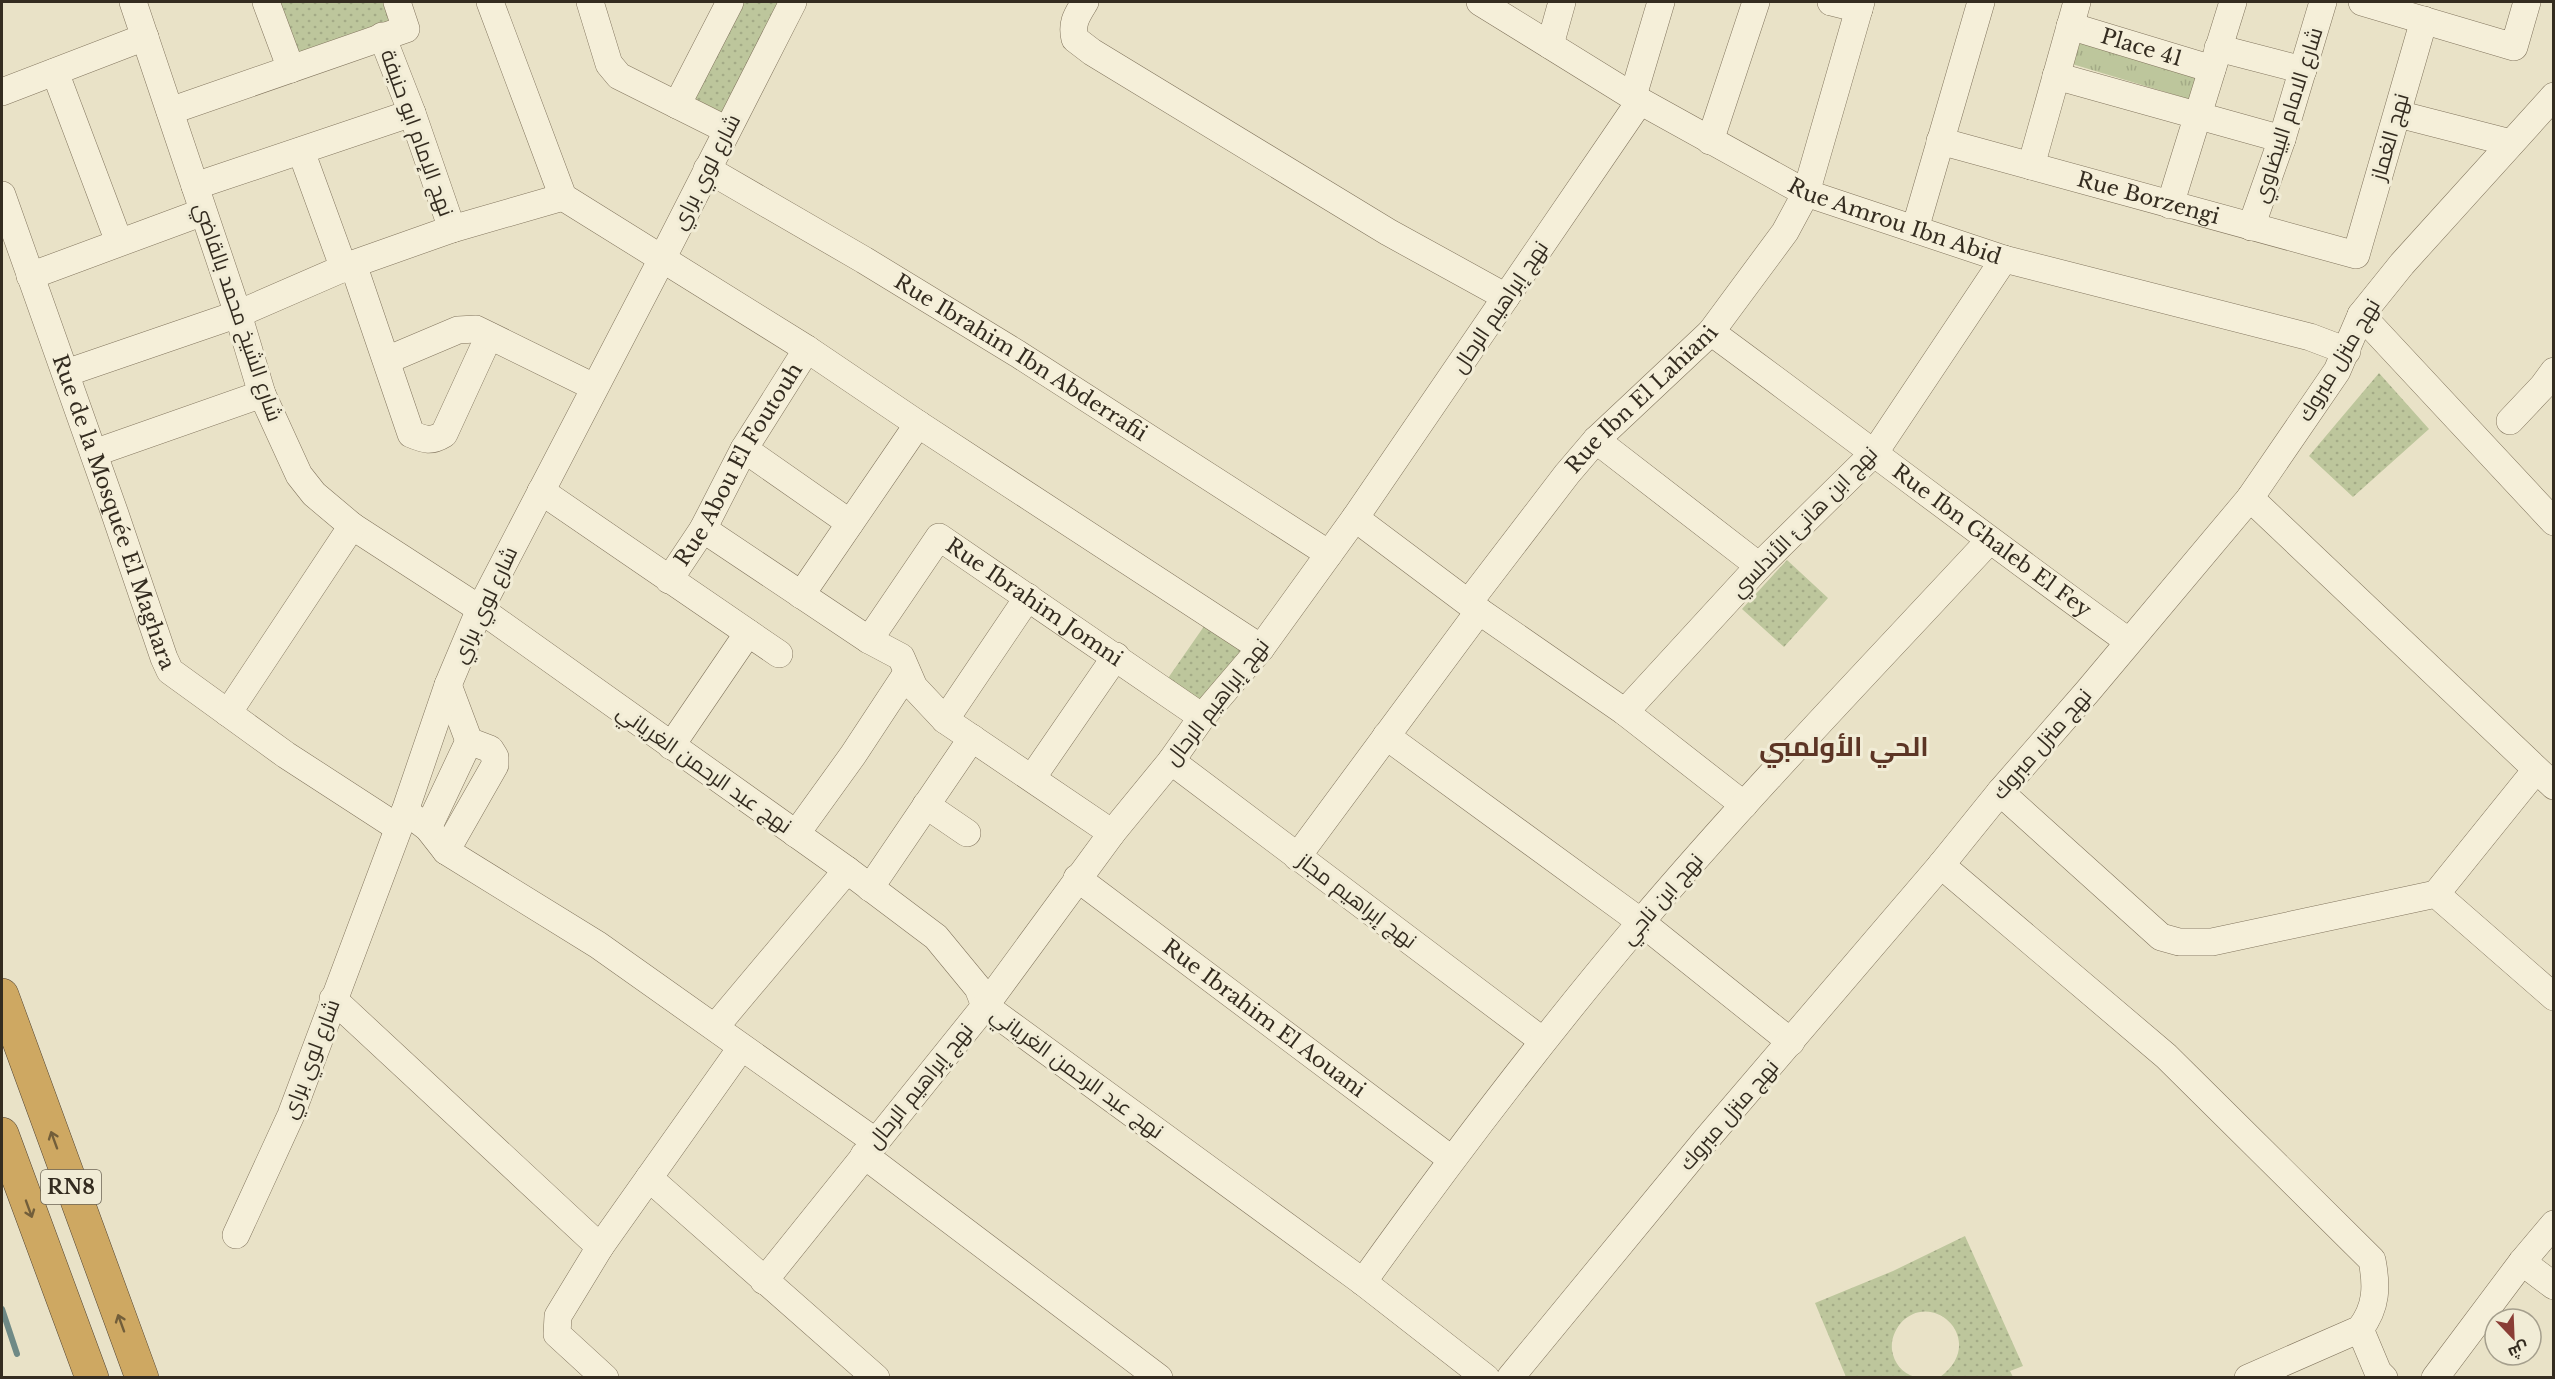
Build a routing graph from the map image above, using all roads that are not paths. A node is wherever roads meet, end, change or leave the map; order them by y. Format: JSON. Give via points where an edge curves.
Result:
{"nodes":[{"id":1,"x":133,"y":2,"type":"edge"},
{"id":2,"x":266,"y":2,"type":"edge"},
{"id":3,"x":397,"y":2,"type":"edge"},
{"id":4,"x":490,"y":2,"type":"edge"},
{"id":5,"x":590,"y":2,"type":"edge"},
{"id":6,"x":730,"y":2,"type":"edge"},
{"id":7,"x":793,"y":2,"type":"edge"},
{"id":8,"x":1085,"y":2,"type":"edge"},
{"id":9,"x":1480,"y":2,"type":"edge"},
{"id":10,"x":1562,"y":2,"type":"edge"},
{"id":11,"x":1661,"y":2,"type":"edge"},
{"id":12,"x":1756,"y":2,"type":"edge"},
{"id":13,"x":1832,"y":2,"type":"edge"},
{"id":14,"x":1981,"y":2,"type":"edge"},
{"id":15,"x":2233,"y":2,"type":"edge"},
{"id":16,"x":2324,"y":2,"type":"edge"},
{"id":17,"x":2362,"y":2,"type":"edge"},
{"id":18,"x":2527,"y":2,"type":"edge"},
{"id":19,"x":1860,"y":5,"type":"edge"},
{"id":20,"x":2417,"y":12,"type":"edge"},
{"id":21,"x":2074,"y":14,"type":"edge"},
{"id":22,"x":382,"y":36,"type":"junction"},
{"id":23,"x":146,"y":37,"type":"junction"},
{"id":24,"x":1550,"y":45,"type":"junction"},
{"id":25,"x":2215,"y":58,"type":"junction"},
{"id":26,"x":291,"y":69,"type":"junction"},
{"id":27,"x":2303,"y":70,"type":"junction"},
{"id":28,"x":55,"y":72,"type":"junction"},
{"id":29,"x":2056,"y":76,"type":"junction"},
{"id":30,"x":2,"y":92,"type":"edge"},
{"id":31,"x":2553,"y":96,"type":"edge"},
{"id":32,"x":1636,"y":99,"type":"junction"},
{"id":33,"x":677,"y":105,"type":"junction"},
{"id":34,"x":170,"y":111,"type":"junction"},
{"id":35,"x":412,"y":113,"type":"junction"},
{"id":36,"x":2398,"y":114,"type":"junction"},
{"id":37,"x":2198,"y":115,"type":"junction"},
{"id":38,"x":727,"y":130,"type":"junction"},
{"id":39,"x":2282,"y":139,"type":"junction"},
{"id":40,"x":1710,"y":141,"type":"junction"},
{"id":41,"x":1940,"y":141,"type":"junction"},
{"id":42,"x":2511,"y":143,"type":"junction"},
{"id":43,"x":301,"y":151,"type":"junction"},
{"id":44,"x":2031,"y":166,"type":"junction"},
{"id":45,"x":707,"y":169,"type":"junction"},
{"id":46,"x":195,"y":186,"type":"junction"},
{"id":47,"x":1806,"y":193,"type":"junction"},
{"id":48,"x":2,"y":195,"type":"edge"},
{"id":49,"x":563,"y":197,"type":"junction"},
{"id":50,"x":2170,"y":205,"type":"junction"},
{"id":51,"x":203,"y":212,"type":"junction"},
{"id":52,"x":2251,"y":227,"type":"junction"},
{"id":53,"x":1915,"y":229,"type":"junction"},
{"id":54,"x":452,"y":230,"type":"junction"},
{"id":55,"x":119,"y":242,"type":"junction"},
{"id":56,"x":2356,"y":255,"type":"joint"},
{"id":57,"x":663,"y":257,"type":"junction"},
{"id":58,"x":2004,"y":259,"type":"junction"},
{"id":59,"x":348,"y":267,"type":"junction"},
{"id":60,"x":30,"y":276,"type":"junction"},
{"id":61,"x":1506,"y":297,"type":"junction"},
{"id":62,"x":238,"y":314,"type":"junction"},
{"id":63,"x":2361,"y":315,"type":"junction"},
{"id":64,"x":1712,"y":332,"type":"junction"},
{"id":65,"x":489,"y":336,"type":"junction"},
{"id":66,"x":807,"y":349,"type":"junction"},
{"id":67,"x":2347,"y":351,"type":"junction"},
{"id":68,"x":387,"y":360,"type":"junction"},
{"id":69,"x":2553,"y":371,"type":"edge"},
{"id":70,"x":66,"y":373,"type":"junction"},
{"id":71,"x":594,"y":387,"type":"junction"},
{"id":72,"x":262,"y":394,"type":"junction"},
{"id":73,"x":2510,"y":421,"type":"dead end"},
{"id":74,"x":918,"y":424,"type":"junction"},
{"id":75,"x":1596,"y":440,"type":"junction"},
{"id":76,"x":744,"y":449,"type":"junction"},
{"id":77,"x":1875,"y":452,"type":"junction"},
{"id":78,"x":94,"y":453,"type":"junction"},
{"id":79,"x":541,"y":491,"type":"junction"},
{"id":80,"x":2250,"y":498,"type":"junction"},
{"id":81,"x":1355,"y":518,"type":"junction"},
{"id":82,"x":2553,"y":522,"type":"edge"},
{"id":83,"x":850,"y":523,"type":"junction"},
{"id":84,"x":352,"y":526,"type":"junction"},
{"id":85,"x":703,"y":529,"type":"junction"},
{"id":86,"x":1989,"y":541,"type":"junction"},
{"id":87,"x":1329,"y":554,"type":"junction"},
{"id":88,"x":1759,"y":566,"type":"junction"},
{"id":89,"x":669,"y":580,"type":"junction"},
{"id":90,"x":801,"y":595,"type":"junction"},
{"id":91,"x":1028,"y":597,"type":"junction"},
{"id":92,"x":1474,"y":606,"type":"junction"},
{"id":93,"x":480,"y":609,"type":"junction"},
{"id":94,"x":748,"y":633,"type":"junction"},
{"id":95,"x":869,"y":640,"type":"junction"},
{"id":96,"x":2128,"y":641,"type":"junction"},
{"id":97,"x":1261,"y":648,"type":"junction"},
{"id":98,"x":779,"y":654,"type":"dead end"},
{"id":99,"x":1116,"y":656,"type":"junction"},
{"id":100,"x":907,"y":673,"type":"junction"},
{"id":101,"x":448,"y":685,"type":"junction"},
{"id":102,"x":1625,"y":712,"type":"junction"},
{"id":103,"x":228,"y":713,"type":"junction"},
{"id":104,"x":1202,"y":717,"type":"junction"},
{"id":105,"x":945,"y":720,"type":"junction"},
{"id":106,"x":1386,"y":736,"type":"junction"},
{"id":107,"x":972,"y":738,"type":"junction"},
{"id":108,"x":469,"y":741,"type":"junction"},
{"id":109,"x":672,"y":746,"type":"junction"},
{"id":110,"x":1171,"y":761,"type":"junction"},
{"id":111,"x":1032,"y":778,"type":"junction"},
{"id":112,"x":2545,"y":778,"type":"edge"},
{"id":113,"x":2000,"y":792,"type":"junction"},
{"id":114,"x":926,"y":805,"type":"junction"},
{"id":115,"x":1744,"y":805,"type":"junction"},
{"id":116,"x":401,"y":819,"type":"junction"},
{"id":117,"x":428,"y":828,"type":"junction"},
{"id":118,"x":967,"y":832,"type":"dead end"},
{"id":119,"x":1112,"y":833,"type":"junction"},
{"id":120,"x":796,"y":834,"type":"junction"},
{"id":121,"x":446,"y":851,"type":"junction"},
{"id":122,"x":1298,"y":857,"type":"junction"},
{"id":123,"x":1941,"y":866,"type":"junction"},
{"id":124,"x":847,"y":870,"type":"junction"},
{"id":125,"x":1077,"y":878,"type":"junction"},
{"id":126,"x":870,"y":888,"type":"junction"},
{"id":127,"x":2436,"y":894,"type":"junction"},
{"id":128,"x":1641,"y":922,"type":"junction"},
{"id":129,"x":2,"y":995,"type":"edge"},
{"id":130,"x":2553,"y":997,"type":"edge"},
{"id":131,"x":333,"y":999,"type":"junction"},
{"id":132,"x":985,"y":1006,"type":"junction"},
{"id":133,"x":716,"y":1026,"type":"junction"},
{"id":134,"x":1543,"y":1041,"type":"junction"},
{"id":135,"x":1791,"y":1042,"type":"junction"},
{"id":136,"x":741,"y":1048,"type":"junction"},
{"id":137,"x":2,"y":1134,"type":"edge"},
{"id":138,"x":870,"y":1149,"type":"junction"},
{"id":139,"x":1451,"y":1159,"type":"junction"},
{"id":140,"x":649,"y":1178,"type":"junction"},
{"id":141,"x":2553,"y":1224,"type":"edge"},
{"id":142,"x":236,"y":1235,"type":"dead end"},
{"id":143,"x":600,"y":1247,"type":"junction"},
{"id":144,"x":2522,"y":1262,"type":"junction"},
{"id":145,"x":764,"y":1281,"type":"junction"},
{"id":146,"x":1363,"y":1282,"type":"junction"},
{"id":147,"x":2553,"y":1286,"type":"edge"},
{"id":148,"x":2360,"y":1329,"type":"junction"},
{"id":149,"x":92,"y":1377,"type":"edge"},
{"id":150,"x":142,"y":1377,"type":"edge"},
{"id":151,"x":605,"y":1377,"type":"edge"},
{"id":152,"x":876,"y":1377,"type":"edge"},
{"id":153,"x":1159,"y":1377,"type":"edge"},
{"id":154,"x":1486,"y":1377,"type":"edge"},
{"id":155,"x":1510,"y":1377,"type":"edge"},
{"id":156,"x":2248,"y":1377,"type":"edge"},
{"id":157,"x":2384,"y":1377,"type":"edge"},
{"id":158,"x":2435,"y":1377,"type":"edge"}],
"edges":[{"from":1,"to":23,"type":"street","name":"شارع الشيخ محمد بالقاضي"},
{"from":2,"to":26,"type":"street"},
{"from":3,"to":22,"type":"street","via":[[406,29]]},
{"from":4,"to":49,"type":"street"},
{"from":5,"to":33,"type":"street","via":[[609,64],[619,76]]},
{"from":6,"to":33,"type":"street"},
{"from":7,"to":38,"type":"street","name":"شارع لوي براي"},
{"from":8,"to":61,"type":"street","via":[[1073,30],[1075,39],[1092,52],[1388,232]]},
{"from":9,"to":24,"type":"street","name":"Rue Amrou Ibn Abid"},
{"from":10,"to":24,"type":"street"},
{"from":11,"to":32,"type":"street","name":"نهج إبراهيم الرحال"},
{"from":12,"to":40,"type":"street"},
{"from":13,"to":19,"type":"street"},
{"from":14,"to":41,"type":"street"},
{"from":15,"to":25,"type":"street"},
{"from":16,"to":27,"type":"street","name":"شارع الامام البيضاوي"},
{"from":17,"to":20,"type":"street"},
{"from":18,"to":20,"type":"street","via":[[2514,47]]},
{"from":19,"to":47,"type":"street","name":"Rue Ibn El Lahiani"},
{"from":20,"to":36,"type":"street","name":"نهج الغماز"},
{"from":21,"to":25,"type":"street","name":"Place 41"},
{"from":21,"to":29,"type":"street"},
{"from":22,"to":26,"type":"street"},
{"from":22,"to":35,"type":"street","name":"نهج الإمام ابو حنيفة"},
{"from":23,"to":28,"type":"street"},
{"from":23,"to":34,"type":"street","name":"شارع الشيخ محمد بالقاضي"},
{"from":24,"to":32,"type":"street","name":"Rue Amrou Ibn Abid"},
{"from":25,"to":27,"type":"street","name":"Place 41"},
{"from":25,"to":37,"type":"street"},
{"from":26,"to":34,"type":"street"},
{"from":27,"to":39,"type":"street","name":"شارع الامام البيضاوي"},
{"from":28,"to":30,"type":"street"},
{"from":28,"to":55,"type":"street"},
{"from":29,"to":37,"type":"street"},
{"from":29,"to":44,"type":"street"},
{"from":31,"to":42,"type":"street","name":"نهج منزل مبروك"},
{"from":32,"to":40,"type":"street","name":"Rue Amrou Ibn Abid"},
{"from":32,"to":61,"type":"street","name":"نهج إبراهيم الرحال"},
{"from":33,"to":38,"type":"street"},
{"from":34,"to":46,"type":"street","name":"شارع الشيخ محمد بالقاضي"},
{"from":35,"to":43,"type":"street"},
{"from":35,"to":54,"type":"street","name":"نهج الإمام ابو حنيفة"},
{"from":36,"to":42,"type":"street"},
{"from":36,"to":56,"type":"street","name":"نهج الغماز"},
{"from":37,"to":39,"type":"street"},
{"from":37,"to":50,"type":"street"},
{"from":38,"to":45,"type":"street","name":"شارع لوي براي"},
{"from":39,"to":52,"type":"street","name":"شارع الامام البيضاوي"},
{"from":40,"to":47,"type":"street","name":"Rue Amrou Ibn Abid"},
{"from":41,"to":44,"type":"street","name":"Rue Borzengi"},
{"from":41,"to":53,"type":"street"},
{"from":42,"to":63,"type":"street","name":"نهج منزل مبروك"},
{"from":43,"to":46,"type":"street"},
{"from":43,"to":59,"type":"street"},
{"from":44,"to":50,"type":"street","name":"Rue Borzengi"},
{"from":45,"to":57,"type":"street","name":"شارع لوي براي"},
{"from":45,"to":87,"type":"street","name":"Rue Ibrahim Ibn Abderrafii","via":[[1008,348]]},
{"from":46,"to":51,"type":"street","name":"شارع الشيخ محمد بالقاضي"},
{"from":47,"to":53,"type":"street","name":"Rue Amrou Ibn Abid"},
{"from":47,"to":64,"type":"street","name":"Rue Ibn El Lahiani","via":[[1785,232]]},
{"from":48,"to":60,"type":"street","name":"Rue de la Mosquée El Maghara"},
{"from":49,"to":54,"type":"street"},
{"from":49,"to":57,"type":"street"},
{"from":50,"to":52,"type":"street","name":"Rue Borzengi"},
{"from":51,"to":55,"type":"street"},
{"from":51,"to":62,"type":"street","name":"شارع الشيخ محمد بالقاضي"},
{"from":52,"to":56,"type":"street","name":"Rue Borzengi"},
{"from":53,"to":58,"type":"street","name":"Rue Amrou Ibn Abid"},
{"from":54,"to":59,"type":"street"},
{"from":55,"to":60,"type":"street"},
{"from":57,"to":66,"type":"street"},
{"from":57,"to":71,"type":"street","name":"شارع لوي براي"},
{"from":58,"to":67,"type":"street","name":"Rue Amrou Ibn Abid","via":[[2310,337]]},
{"from":58,"to":77,"type":"street","name":"نهج ابن هانئ الأندلسي"},
{"from":59,"to":62,"type":"street"},
{"from":59,"to":68,"type":"street"},
{"from":60,"to":70,"type":"street","name":"Rue de la Mosquée El Maghara"},
{"from":61,"to":81,"type":"street","name":"نهج إبراهيم الرحال"},
{"from":62,"to":70,"type":"street"},
{"from":62,"to":72,"type":"street","name":"شارع الشيخ محمد بالقاضي"},
{"from":63,"to":67,"type":"street","name":"نهج منزل مبروك"},
{"from":63,"to":82,"type":"street"},
{"from":64,"to":75,"type":"street","name":"Rue Ibn El Lahiani"},
{"from":64,"to":77,"type":"street","name":"Rue Ibn Ghaleb El Fey"},
{"from":65,"to":68,"type":"street","via":[[476,329],[458,330]]},
{"from":65,"to":68,"type":"street","via":[[444,434],[436,439],[426,441],[411,434]]},
{"from":65,"to":71,"type":"street"},
{"from":66,"to":74,"type":"street"},
{"from":66,"to":76,"type":"street","name":"Rue Abou El Foutouh"},
{"from":67,"to":80,"type":"street","name":"نهج منزل مبروك"},
{"from":69,"to":73,"type":"street"},
{"from":70,"to":78,"type":"street","name":"Rue de la Mosquée El Maghara"},
{"from":71,"to":79,"type":"street","name":"شارع لوي براي"},
{"from":72,"to":78,"type":"street"},
{"from":72,"to":84,"type":"street","name":"شارع الشيخ محمد بالقاضي","via":[[299,476]]},
{"from":74,"to":83,"type":"street"},
{"from":74,"to":97,"type":"street"},
{"from":75,"to":88,"type":"street"},
{"from":75,"to":92,"type":"street","name":"Rue Ibn El Lahiani","via":[[1567,474]]},
{"from":76,"to":83,"type":"street"},
{"from":76,"to":85,"type":"street","name":"Rue Abou El Foutouh"},
{"from":77,"to":86,"type":"street","name":"Rue Ibn Ghaleb El Fey"},
{"from":77,"to":88,"type":"street","name":"نهج ابن هانئ الأندلسي"},
{"from":78,"to":103,"type":"street","name":"Rue de la Mosquée El Maghara","via":[[170,670]]},
{"from":79,"to":89,"type":"street"},
{"from":79,"to":93,"type":"street","name":"شارع لوي براي"},
{"from":80,"to":96,"type":"street","name":"نهج منزل مبروك"},
{"from":80,"to":112,"type":"street"},
{"from":81,"to":87,"type":"street","name":"نهج إبراهيم الرحال"},
{"from":81,"to":92,"type":"street"},
{"from":83,"to":90,"type":"street"},
{"from":84,"to":93,"type":"street","name":"شارع الشيخ محمد بالقاضي"},
{"from":84,"to":103,"type":"street"},
{"from":85,"to":89,"type":"street","name":"Rue Abou El Foutouh"},
{"from":85,"to":90,"type":"street"},
{"from":86,"to":96,"type":"street","name":"Rue Ibn Ghaleb El Fey"},
{"from":86,"to":115,"type":"street","name":"نهج ابن ناجي"},
{"from":87,"to":97,"type":"street","name":"نهج إبراهيم الرحال"},
{"from":88,"to":102,"type":"street","name":"نهج ابن هانئ الأندلسي"},
{"from":89,"to":94,"type":"street"},
{"from":90,"to":95,"type":"street"},
{"from":91,"to":95,"type":"street","name":"Rue Ibrahim Jomni","via":[[939,537]]},
{"from":91,"to":99,"type":"street","name":"Rue Ibrahim Jomni"},
{"from":91,"to":105,"type":"street"},
{"from":92,"to":102,"type":"street"},
{"from":92,"to":106,"type":"street","name":"Rue Ibn El Lahiani"},
{"from":93,"to":101,"type":"street","name":"شارع لوي براي"},
{"from":93,"to":109,"type":"street","name":"نهج عبد الرحمن الغرياني"},
{"from":94,"to":98,"type":"street"},
{"from":94,"to":109,"type":"street"},
{"from":95,"to":100,"type":"street","via":[[901,657]]},
{"from":96,"to":113,"type":"street","name":"نهج منزل مبروك"},
{"from":97,"to":104,"type":"street","name":"نهج إبراهيم الرحال"},
{"from":99,"to":104,"type":"street","name":"Rue Ibrahim Jomni"},
{"from":99,"to":111,"type":"street"},
{"from":100,"to":105,"type":"street","via":[[914,687]]},
{"from":100,"to":120,"type":"street"},
{"from":101,"to":108,"type":"street"},
{"from":101,"to":116,"type":"street","name":"شارع لوي براي"},
{"from":102,"to":115,"type":"street"},
{"from":103,"to":116,"type":"street","name":"Rue de la Mosquée El Maghara","via":[[286,755]]},
{"from":104,"to":110,"type":"street","name":"نهج إبراهيم الرحال"},
{"from":105,"to":107,"type":"street"},
{"from":106,"to":122,"type":"street","name":"Rue Ibn El Lahiani"},
{"from":106,"to":128,"type":"street"},
{"from":107,"to":111,"type":"street"},
{"from":107,"to":114,"type":"street"},
{"from":108,"to":117,"type":"street"},
{"from":108,"to":121,"type":"street","via":[[490,749],[495,765]]},
{"from":109,"to":120,"type":"street","name":"نهج عبد الرحمن الغرياني"},
{"from":110,"to":119,"type":"street","name":"نهج إبراهيم الرحال"},
{"from":110,"to":122,"type":"street","name":"نهج إبراهيم مجاز"},
{"from":111,"to":119,"type":"street"},
{"from":112,"to":127,"type":"street"},
{"from":113,"to":123,"type":"street","name":"نهج منزل مبروك"},
{"from":113,"to":127,"type":"street","via":[[2161,937],[2179,942],[2212,942]]},
{"from":114,"to":118,"type":"street"},
{"from":114,"to":126,"type":"street"},
{"from":115,"to":128,"type":"street","name":"نهج ابن ناجي"},
{"from":116,"to":117,"type":"street","name":"Rue de la Mosquée El Maghara"},
{"from":116,"to":131,"type":"street","name":"شارع لوي براي"},
{"from":117,"to":121,"type":"street","name":"Rue de la Mosquée El Maghara"},
{"from":119,"to":125,"type":"street","name":"نهج إبراهيم الرحال"},
{"from":120,"to":124,"type":"street","name":"نهج عبد الرحمن الغرياني"},
{"from":121,"to":133,"type":"street","via":[[598,945]]},
{"from":122,"to":134,"type":"street","name":"نهج إبراهيم مجاز"},
{"from":123,"to":135,"type":"street","name":"نهج منزل مبروك"},
{"from":123,"to":148,"type":"street","via":[[2166,1056],[2372,1260],[2375,1300]]},
{"from":124,"to":126,"type":"street","name":"نهج عبد الرحمن الغرياني"},
{"from":124,"to":133,"type":"street"},
{"from":125,"to":132,"type":"street","name":"نهج إبراهيم الرحال"},
{"from":125,"to":139,"type":"street","name":"Rue Ibrahim El Aouani"},
{"from":126,"to":132,"type":"street","name":"نهج عبد الرحمن الغرياني","via":[[936,937],[978,988]]},
{"from":127,"to":130,"type":"street"},
{"from":128,"to":134,"type":"street","name":"نهج ابن ناجي"},
{"from":128,"to":135,"type":"street"},
{"from":150,"to":129,"type":"highway","number":"RN8","one_way":true},
{"from":131,"to":142,"type":"street","name":"شارع لوي براي","via":[[291,1115]]},
{"from":131,"to":143,"type":"street"},
{"from":132,"to":138,"type":"street","name":"نهج إبراهيم الرحال"},
{"from":132,"to":146,"type":"street","name":"نهج عبد الرحمن الغرياني"},
{"from":133,"to":136,"type":"street"},
{"from":134,"to":139,"type":"street","name":"نهج ابن ناجي"},
{"from":135,"to":155,"type":"street","name":"نهج منزل مبروك"},
{"from":136,"to":138,"type":"street"},
{"from":136,"to":140,"type":"street"},
{"from":137,"to":149,"type":"highway","number":"RN8","one_way":true},
{"from":138,"to":145,"type":"street","name":"نهج إبراهيم الرحال"},
{"from":138,"to":153,"type":"street"},
{"from":139,"to":146,"type":"street","name":"نهج ابن ناجي"},
{"from":140,"to":143,"type":"street"},
{"from":140,"to":145,"type":"street"},
{"from":141,"to":144,"type":"street"},
{"from":143,"to":151,"type":"street","via":[[558,1316],[557,1334]]},
{"from":144,"to":147,"type":"street"},
{"from":144,"to":158,"type":"street"},
{"from":145,"to":152,"type":"street"},
{"from":146,"to":154,"type":"street","name":"نهج عبد الرحمن الغرياني"},
{"from":148,"to":156,"type":"street"},
{"from":148,"to":157,"type":"street","via":[[2378,1372]]}]}
